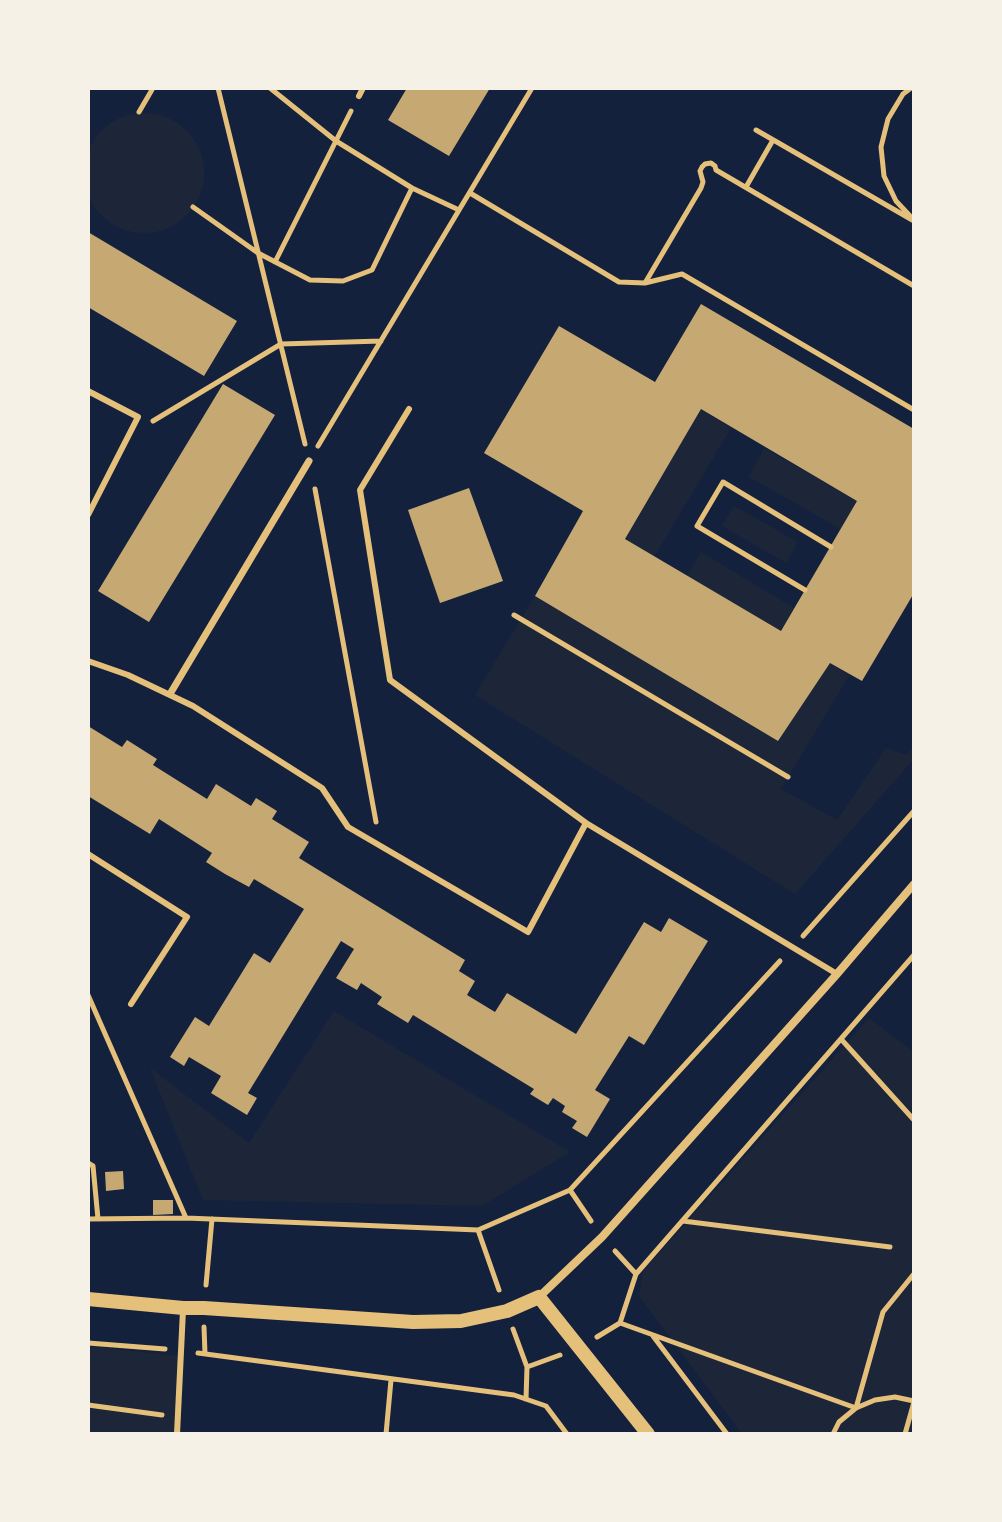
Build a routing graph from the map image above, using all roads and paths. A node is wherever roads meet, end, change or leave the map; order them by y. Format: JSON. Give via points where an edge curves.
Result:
{"nodes":[{"id":1,"x":153,"y":88,"type":"edge"},
{"id":2,"x":218,"y":88,"type":"edge"},
{"id":3,"x":270,"y":88,"type":"edge"},
{"id":4,"x":363,"y":88,"type":"edge"},
{"id":5,"x":532,"y":88,"type":"edge"},
{"id":6,"x":911,"y":88,"type":"edge"},
{"id":7,"x":359,"y":96,"type":"joint"},
{"id":8,"x":139,"y":112,"type":"dead end"},
{"id":9,"x":756,"y":130,"type":"dead end"},
{"id":10,"x":773,"y":140,"type":"junction"},
{"id":11,"x":336,"y":141,"type":"junction"},
{"id":12,"x":746,"y":187,"type":"junction"},
{"id":13,"x":412,"y":188,"type":"junction"},
{"id":14,"x":470,"y":193,"type":"junction"},
{"id":15,"x":193,"y":207,"type":"dead end"},
{"id":16,"x":459,"y":210,"type":"junction"},
{"id":17,"x":914,"y":220,"type":"edge"},
{"id":18,"x":258,"y":253,"type":"junction"},
{"id":19,"x":275,"y":262,"type":"junction"},
{"id":20,"x":645,"y":283,"type":"junction"},
{"id":21,"x":914,"y":286,"type":"edge"},
{"id":22,"x":381,"y":341,"type":"junction"},
{"id":23,"x":281,"y":344,"type":"junction"},
{"id":24,"x":88,"y":391,"type":"edge"},
{"id":25,"x":409,"y":409,"type":"dead end"},
{"id":26,"x":914,"y":410,"type":"edge"},
{"id":27,"x":127,"y":438,"type":"junction"},
{"id":28,"x":309,"y":461,"type":"junction"},
{"id":29,"x":88,"y":515,"type":"edge"},
{"id":30,"x":831,"y":547,"type":"dead end"},
{"id":31,"x":805,"y":590,"type":"dead end"},
{"id":32,"x":514,"y":615,"type":"dead end"},
{"id":33,"x":88,"y":661,"type":"edge"},
{"id":34,"x":170,"y":694,"type":"junction"},
{"id":35,"x":788,"y":777,"type":"dead end"},
{"id":36,"x":914,"y":811,"type":"edge"},
{"id":37,"x":586,"y":823,"type":"junction"},
{"id":38,"x":380,"y":845,"type":"junction"},
{"id":39,"x":88,"y":854,"type":"edge"},
{"id":40,"x":914,"y":884,"type":"edge"},
{"id":41,"x":793,"y":947,"type":"junction"},
{"id":42,"x":914,"y":955,"type":"edge"},
{"id":43,"x":837,"y":974,"type":"junction"},
{"id":44,"x":88,"y":995,"type":"edge"},
{"id":45,"x":131,"y":1004,"type":"dead end"},
{"id":46,"x":841,"y":1039,"type":"junction"},
{"id":47,"x":914,"y":1120,"type":"edge"},
{"id":48,"x":88,"y":1163,"type":"edge"},
{"id":49,"x":570,"y":1190,"type":"junction"},
{"id":50,"x":186,"y":1218,"type":"junction"},
{"id":51,"x":88,"y":1219,"type":"edge"},
{"id":52,"x":98,"y":1219,"type":"junction"},
{"id":53,"x":682,"y":1221,"type":"junction"},
{"id":54,"x":602,"y":1237,"type":"junction"},
{"id":55,"x":890,"y":1247,"type":"dead end"},
{"id":56,"x":636,"y":1274,"type":"junction"},
{"id":57,"x":913,"y":1275,"type":"edge"},
{"id":58,"x":539,"y":1297,"type":"junction"},
{"id":59,"x":88,"y":1299,"type":"edge"},
{"id":60,"x":183,"y":1308,"type":"junction"},
{"id":61,"x":652,"y":1335,"type":"junction"},
{"id":62,"x":88,"y":1343,"type":"edge"},
{"id":63,"x":182,"y":1351,"type":"junction"},
{"id":64,"x":391,"y":1380,"type":"junction"},
{"id":65,"x":914,"y":1402,"type":"edge"},
{"id":66,"x":88,"y":1405,"type":"edge"},
{"id":67,"x":856,"y":1408,"type":"junction"},
{"id":68,"x":178,"y":1418,"type":"junction"},
{"id":69,"x":565,"y":1433,"type":"edge"},
{"id":70,"x":177,"y":1434,"type":"edge"},
{"id":71,"x":386,"y":1434,"type":"edge"},
{"id":72,"x":648,"y":1434,"type":"edge"},
{"id":73,"x":727,"y":1434,"type":"edge"},
{"id":74,"x":833,"y":1434,"type":"edge"},
{"id":75,"x":905,"y":1434,"type":"edge"}],
"edges":[{"from":1,"to":8,"type":"path"},
{"from":2,"to":18,"type":"path"},
{"from":3,"to":11,"type":"path"},
{"from":4,"to":7,"type":"lane"},
{"from":5,"to":14,"type":"path"},
{"from":6,"to":17,"type":"path","via":[[888,119],[881,147],[884,176],[896,201]]},
{"from":7,"to":11,"type":"path"},
{"from":9,"to":10,"type":"path"},
{"from":10,"to":12,"type":"path"},
{"from":10,"to":17,"type":"path"},
{"from":11,"to":13,"type":"path"},
{"from":11,"to":19,"type":"path"},
{"from":12,"to":20,"type":"path","via":[[705,164],[701,188]]},
{"from":12,"to":21,"type":"path"},
{"from":13,"to":16,"type":"path"},
{"from":13,"to":19,"type":"path","via":[[372,270],[343,281],[310,280]]},
{"from":14,"to":16,"type":"path"},
{"from":14,"to":20,"type":"path","via":[[619,282]]},
{"from":15,"to":18,"type":"path"},
{"from":16,"to":22,"type":"path"},
{"from":18,"to":19,"type":"path"},
{"from":18,"to":23,"type":"path"},
{"from":20,"to":26,"type":"path","via":[[682,274]]},
{"from":22,"to":23,"type":"path"},
{"from":22,"to":28,"type":"path"},
{"from":23,"to":27,"type":"path"},
{"from":23,"to":28,"type":"path"},
{"from":24,"to":27,"type":"lane","via":[[138,417]]},
{"from":25,"to":37,"type":"lane","via":[[360,490],[390,680]]},
{"from":27,"to":29,"type":"lane"},
{"from":28,"to":34,"type":"street"},
{"from":28,"to":38,"type":"path"},
{"from":30,"to":31,"type":"path","via":[[723,482],[697,526]]},
{"from":32,"to":35,"type":"path"},
{"from":33,"to":34,"type":"lane"},
{"from":34,"to":38,"type":"lane","via":[[322,788],[348,827]]},
{"from":36,"to":41,"type":"path"},
{"from":37,"to":38,"type":"lane","via":[[528,932]]},
{"from":37,"to":41,"type":"lane"},
{"from":39,"to":45,"type":"lane","via":[[187,917]]},
{"from":40,"to":43,"type":"street"},
{"from":41,"to":43,"type":"lane"},
{"from":41,"to":49,"type":"path"},
{"from":42,"to":46,"type":"path"},
{"from":43,"to":54,"type":"street"},
{"from":44,"to":50,"type":"path"},
{"from":46,"to":47,"type":"path"},
{"from":46,"to":53,"type":"path"},
{"from":48,"to":52,"type":"path","via":[[93,1166]]},
{"from":49,"to":50,"type":"path","via":[[478,1230]]},
{"from":49,"to":54,"type":"path"},
{"from":50,"to":52,"type":"path"},
{"from":51,"to":52,"type":"path"},
{"from":53,"to":55,"type":"path"},
{"from":53,"to":56,"type":"path"},
{"from":54,"to":56,"type":"path"},
{"from":54,"to":58,"type":"street"},
{"from":56,"to":61,"type":"path","via":[[620,1323]]},
{"from":57,"to":67,"type":"path","via":[[883,1312]]},
{"from":58,"to":60,"type":"street","via":[[461,1321]]},
{"from":58,"to":72,"type":"street"},
{"from":59,"to":60,"type":"street"},
{"from":60,"to":63,"type":"lane"},
{"from":61,"to":67,"type":"path"},
{"from":61,"to":73,"type":"path"},
{"from":62,"to":63,"type":"path"},
{"from":63,"to":64,"type":"path"},
{"from":63,"to":68,"type":"lane"},
{"from":64,"to":69,"type":"path","via":[[514,1395],[546,1406]]},
{"from":64,"to":71,"type":"path"},
{"from":65,"to":67,"type":"path","via":[[895,1397]]},
{"from":65,"to":75,"type":"path"},
{"from":66,"to":68,"type":"path"},
{"from":67,"to":74,"type":"path"},
{"from":68,"to":70,"type":"lane"}]}
